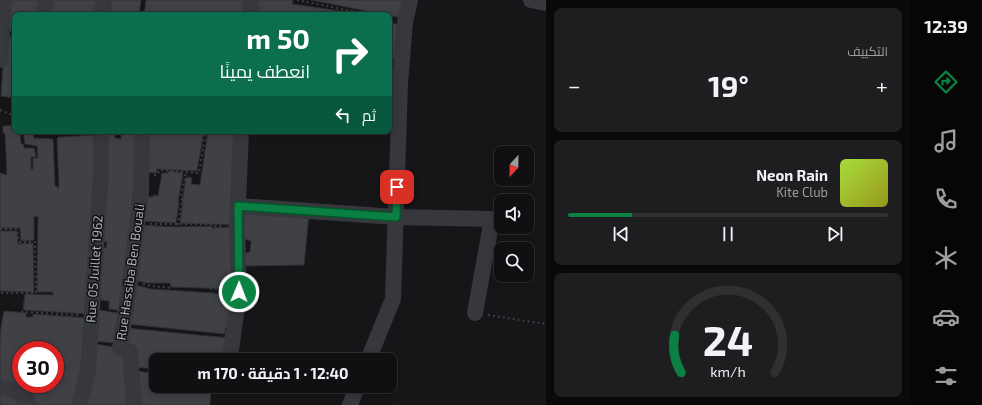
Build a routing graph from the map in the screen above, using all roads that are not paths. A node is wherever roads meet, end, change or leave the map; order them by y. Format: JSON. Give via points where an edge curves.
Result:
{"nodes":[{"id":1,"x":5,"y":0,"type":"edge"},
{"id":2,"x":46,"y":0,"type":"edge"},
{"id":3,"x":104,"y":0,"type":"edge"},
{"id":4,"x":252,"y":0,"type":"edge"},
{"id":5,"x":410,"y":0,"type":"edge"},
{"id":6,"x":531,"y":0,"type":"edge"},
{"id":7,"x":546,"y":3,"type":"edge"},
{"id":8,"x":44,"y":12,"type":"edge"},
{"id":9,"x":102,"y":12,"type":"edge"},
{"id":10,"x":250,"y":12,"type":"edge"},
{"id":11,"x":9,"y":33,"type":"edge"},
{"id":12,"x":0,"y":60,"type":"edge"},
{"id":13,"x":101,"y":134,"type":"edge"},
{"id":14,"x":142,"y":134,"type":"edge"},
{"id":15,"x":241,"y":134,"type":"edge"},
{"id":16,"x":238,"y":206,"type":"junction"},
{"id":17,"x":396,"y":217,"type":"junction"},
{"id":18,"x":475,"y":313,"type":"road end"},
{"id":19,"x":231,"y":350,"type":"dead end"},
{"id":20,"x":371,"y":353,"type":"edge"},
{"id":21,"x":0,"y":387,"type":"edge"},
{"id":22,"x":354,"y":393,"type":"edge"},
{"id":23,"x":28,"y":405,"type":"edge"},
{"id":24,"x":79,"y":405,"type":"edge"},
{"id":25,"x":134,"y":405,"type":"edge"},
{"id":26,"x":350,"y":405,"type":"edge"}],
"edges":[{"from":1,"to":11,"type":"street","via":[[1,27]]},
{"from":2,"to":8,"type":"street"},
{"from":3,"to":9,"type":"street"},
{"from":4,"to":10,"type":"street"},
{"from":5,"to":17,"type":"street","via":[[405,22],[400,82]]},
{"from":6,"to":7,"type":"street"},
{"from":11,"to":12,"type":"street"},
{"from":13,"to":24,"type":"street","name":"Rue 05 Juillet 1962","via":[[101,173],[88,370]]},
{"from":14,"to":25,"type":"street","name":"Rue Hassiba Ben Bouali","via":[[137,224],[120,348],[130,352]]},
{"from":15,"to":16,"type":"street"},
{"from":16,"to":17,"type":"street"},
{"from":16,"to":19,"type":"street","via":[[239,292]]},
{"from":17,"to":18,"type":"street","via":[[492,219]]},
{"from":17,"to":20,"type":"street","via":[[393,299]]},
{"from":21,"to":23,"type":"street","via":[[17,392]]},
{"from":22,"to":26,"type":"street"}]}
